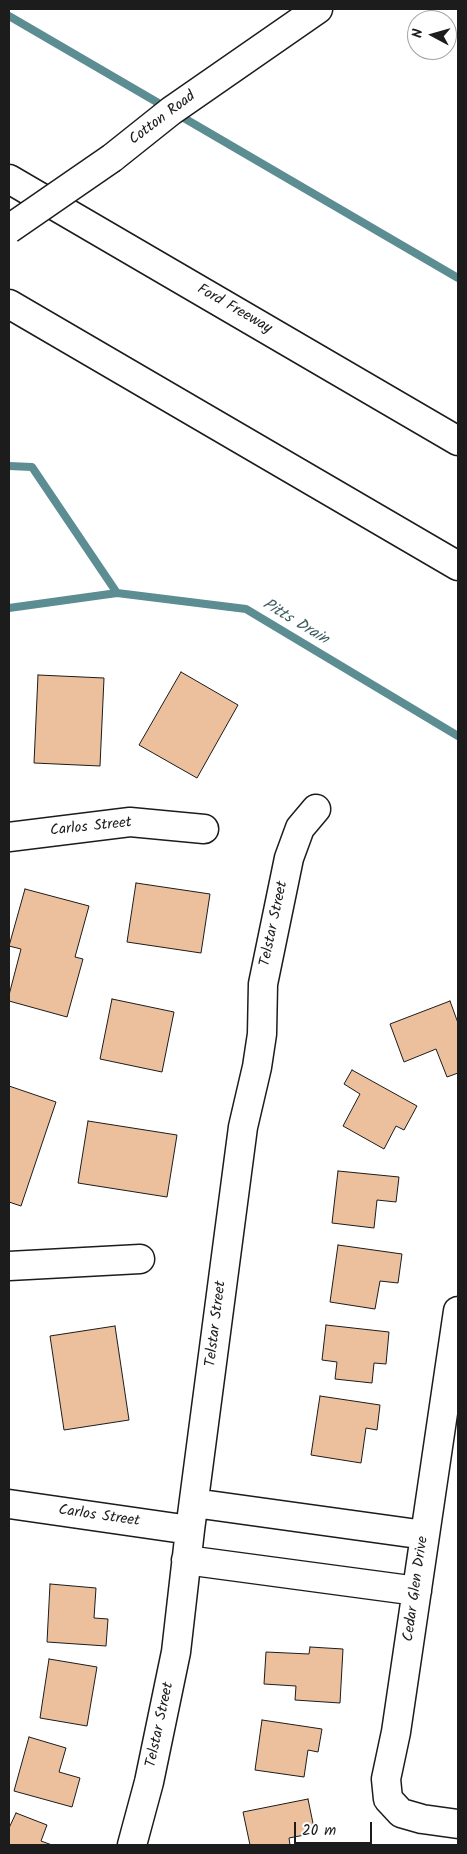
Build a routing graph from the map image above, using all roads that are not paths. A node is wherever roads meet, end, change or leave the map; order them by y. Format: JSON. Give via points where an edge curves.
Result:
{"nodes":[{"id":1,"x":318,"y":9,"type":"edge"},
{"id":2,"x":9,"y":179,"type":"edge"},
{"id":3,"x":9,"y":229,"type":"edge"},
{"id":4,"x":9,"y":304,"type":"edge"},
{"id":5,"x":458,"y":441,"type":"edge"},
{"id":6,"x":458,"y":566,"type":"edge"},
{"id":7,"x":316,"y":809,"type":"dead end"},
{"id":8,"x":204,"y":830,"type":"dead end"},
{"id":9,"x":9,"y":837,"type":"edge"},
{"id":10,"x":140,"y":1259,"type":"dead end"},
{"id":11,"x":9,"y":1266,"type":"edge"},
{"id":12,"x":458,"y":1311,"type":"edge"},
{"id":13,"x":194,"y":1503,"type":"junction"},
{"id":14,"x":9,"y":1504,"type":"edge"},
{"id":15,"x":190,"y":1530,"type":"junction"},
{"id":16,"x":425,"y":1535,"type":"junction"},
{"id":17,"x":186,"y":1560,"type":"junction"},
{"id":18,"x":417,"y":1591,"type":"junction"},
{"id":19,"x":454,"y":1823,"type":"edge"},
{"id":20,"x":132,"y":1845,"type":"edge"}],
"edges":[{"from":1,"to":3,"type":"main road","name":"Cotton Road","bridge":true},
{"from":2,"to":5,"type":"main road","name":"Ford Freeway"},
{"from":4,"to":6,"type":"main road"},
{"from":7,"to":13,"type":"main road","name":"Telstar Street","via":[[300,828],[289,858],[263,984],[262,1034],[243,1127]]},
{"from":8,"to":9,"type":"main road","name":"Carlos Street","via":[[130,822]]},
{"from":10,"to":11,"type":"main road"},
{"from":12,"to":16,"type":"main road","name":"Cedar Glen Drive"},
{"from":13,"to":15,"type":"main road","name":"Telstar Street"},
{"from":13,"to":16,"type":"main road"},
{"from":14,"to":15,"type":"main road","name":"Carlos Street"},
{"from":15,"to":17,"type":"main road","name":"Telstar Street"},
{"from":16,"to":18,"type":"main road","name":"Cedar Glen Drive"},
{"from":17,"to":18,"type":"main road"},
{"from":17,"to":20,"type":"main road","name":"Telstar Street","via":[[176,1652],[149,1782]]},
{"from":18,"to":19,"type":"main road","name":"Cedar Glen Drive","via":[[386,1779],[388,1799],[401,1813]]}]}
